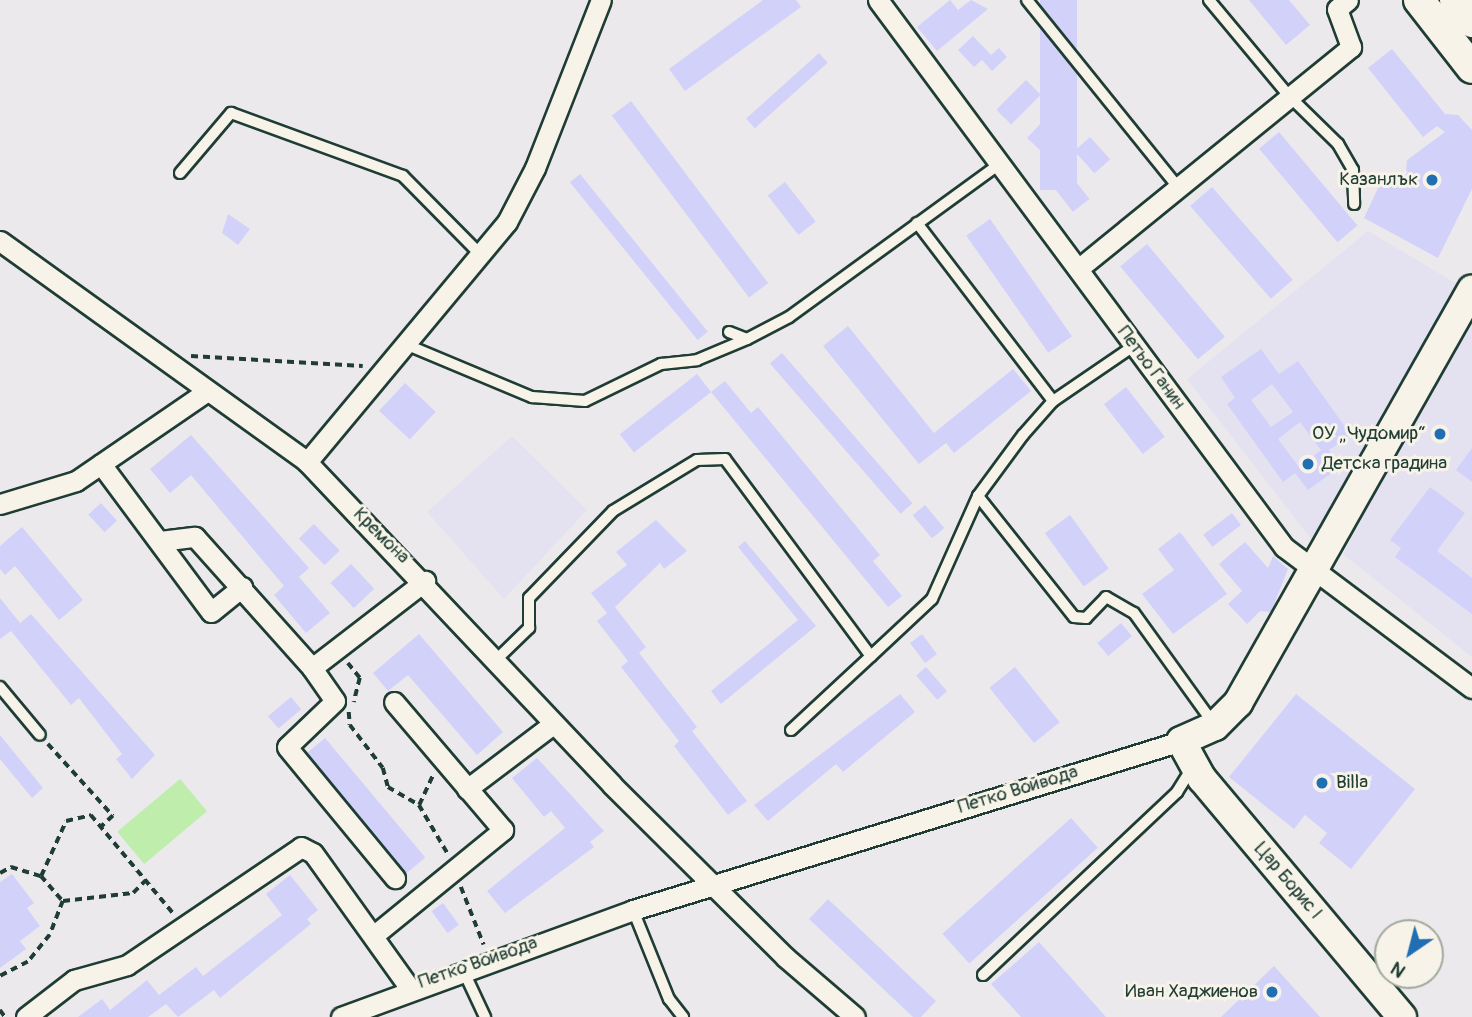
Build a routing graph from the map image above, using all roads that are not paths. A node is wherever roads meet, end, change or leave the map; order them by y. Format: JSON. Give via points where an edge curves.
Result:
{"nodes":[{"id":1,"x":601,"y":0,"type":"edge"},
{"id":2,"x":878,"y":0,"type":"edge"},
{"id":3,"x":1027,"y":0,"type":"edge"},
{"id":4,"x":1209,"y":0,"type":"edge"},
{"id":5,"x":1419,"y":0,"type":"edge"},
{"id":6,"x":1455,"y":0,"type":"edge"},
{"id":7,"x":1339,"y":3,"type":"edge"},
{"id":8,"x":1472,"y":22,"type":"edge"},
{"id":9,"x":1472,"y":68,"type":"edge"},
{"id":10,"x":1289,"y":96,"type":"junction"},
{"id":11,"x":1001,"y":163,"type":"junction"},
{"id":12,"x":180,"y":173,"type":"dead end"},
{"id":13,"x":1178,"y":187,"type":"junction"},
{"id":14,"x":1354,"y":204,"type":"dead end"},
{"id":15,"x":917,"y":223,"type":"junction"},
{"id":16,"x":0,"y":241,"type":"edge"},
{"id":17,"x":480,"y":254,"type":"junction"},
{"id":18,"x":1078,"y":269,"type":"junction"},
{"id":19,"x":1472,"y":290,"type":"edge"},
{"id":20,"x":729,"y":332,"type":"dead end"},
{"id":21,"x":747,"y":340,"type":"junction"},
{"id":22,"x":405,"y":344,"type":"junction"},
{"id":23,"x":1135,"y":345,"type":"junction"},
{"id":24,"x":206,"y":393,"type":"junction"},
{"id":25,"x":1053,"y":401,"type":"junction"},
{"id":26,"x":306,"y":462,"type":"junction"},
{"id":27,"x":101,"y":464,"type":"junction"},
{"id":28,"x":978,"y":496,"type":"junction"},
{"id":29,"x":0,"y":504,"type":"edge"},
{"id":30,"x":160,"y":541,"type":"junction"},
{"id":31,"x":1312,"y":571,"type":"junction"},
{"id":32,"x":425,"y":581,"type":"junction"},
{"id":33,"x":242,"y":587,"type":"junction"},
{"id":34,"x":871,"y":656,"type":"junction"},
{"id":35,"x":497,"y":659,"type":"junction"},
{"id":36,"x":312,"y":668,"type":"junction"},
{"id":37,"x":0,"y":687,"type":"edge"},
{"id":38,"x":1472,"y":688,"type":"edge"},
{"id":39,"x":394,"y":702,"type":"dead end"},
{"id":40,"x":553,"y":724,"type":"junction"},
{"id":41,"x":1215,"y":726,"type":"junction"},
{"id":42,"x":792,"y":730,"type":"dead end"},
{"id":43,"x":40,"y":735,"type":"road end"},
{"id":44,"x":1187,"y":753,"type":"junction"},
{"id":45,"x":467,"y":789,"type":"junction"},
{"id":46,"x":395,"y":878,"type":"dead end"},
{"id":47,"x":713,"y":887,"type":"junction"},
{"id":48,"x":633,"y":910,"type":"junction"},
{"id":49,"x":373,"y":936,"type":"junction"},
{"id":50,"x":462,"y":968,"type":"junction"},
{"id":51,"x":984,"y":975,"type":"dead end"},
{"id":52,"x":409,"y":987,"type":"junction"},
{"id":53,"x":26,"y":1017,"type":"edge"},
{"id":54,"x":341,"y":1017,"type":"edge"},
{"id":55,"x":485,"y":1017,"type":"edge"},
{"id":56,"x":684,"y":1017,"type":"edge"},
{"id":57,"x":855,"y":1017,"type":"edge"},
{"id":58,"x":1402,"y":1017,"type":"edge"}],
"edges":[{"from":1,"to":17,"type":"street","via":[[535,167],[507,222]]},
{"from":2,"to":11,"type":"street","name":"Петьо Ганин"},
{"from":3,"to":13,"type":"lane"},
{"from":4,"to":10,"type":"lane"},
{"from":5,"to":9,"type":"main road"},
{"from":6,"to":8,"type":"main road"},
{"from":7,"to":10,"type":"street","via":[[1351,47]]},
{"from":10,"to":13,"type":"street"},
{"from":10,"to":14,"type":"lane","via":[[1338,144],[1353,170]]},
{"from":11,"to":15,"type":"lane"},
{"from":11,"to":18,"type":"street","name":"Петьо Ганин"},
{"from":12,"to":17,"type":"lane","via":[[231,113],[403,176]]},
{"from":13,"to":18,"type":"street"},
{"from":15,"to":21,"type":"lane","via":[[789,317]]},
{"from":15,"to":25,"type":"lane"},
{"from":16,"to":24,"type":"street","name":"Кремона"},
{"from":17,"to":22,"type":"street"},
{"from":18,"to":23,"type":"street","name":"Петьо Ганин"},
{"from":19,"to":31,"type":"street","name":"Петко Войвода"},
{"from":20,"to":21,"type":"lane"},
{"from":21,"to":22,"type":"lane","via":[[697,360],[661,364],[585,401],[532,397]]},
{"from":22,"to":26,"type":"street"},
{"from":23,"to":25,"type":"lane"},
{"from":23,"to":31,"type":"street","name":"Петьо Ганин","via":[[1284,547]]},
{"from":24,"to":26,"type":"street","name":"Кремона"},
{"from":24,"to":27,"type":"street"},
{"from":25,"to":28,"type":"lane"},
{"from":26,"to":32,"type":"street","name":"Кремона"},
{"from":27,"to":29,"type":"street","via":[[76,481]]},
{"from":27,"to":30,"type":"street"},
{"from":28,"to":34,"type":"lane","via":[[932,599]]},
{"from":28,"to":41,"type":"lane","via":[[1074,617],[1086,618],[1106,597],[1134,613]]},
{"from":30,"to":33,"type":"street","via":[[195,537]]},
{"from":30,"to":33,"type":"street","via":[[211,612]]},
{"from":31,"to":38,"type":"street","name":"Петьо Ганин"},
{"from":31,"to":41,"type":"street","name":"Петко Войвода","via":[[1238,703]]},
{"from":32,"to":35,"type":"street","name":"Кремона"},
{"from":32,"to":36,"type":"street"},
{"from":33,"to":36,"type":"street"},
{"from":34,"to":35,"type":"lane","via":[[725,458],[696,460],[613,511],[528,598],[529,628]]},
{"from":34,"to":42,"type":"lane"},
{"from":35,"to":40,"type":"street","name":"Кремона"},
{"from":36,"to":46,"type":"street","via":[[342,706],[287,747]]},
{"from":37,"to":43,"type":"lane"},
{"from":39,"to":45,"type":"street"},
{"from":40,"to":45,"type":"street"},
{"from":40,"to":47,"type":"street","name":"Кремона"},
{"from":41,"to":44,"type":"street","name":"Петко Войвода"},
{"from":44,"to":47,"type":"street","name":"Петко Войвода"},
{"from":44,"to":51,"type":"lane","via":[[1177,792]]},
{"from":44,"to":58,"type":"street","name":"Цар Борис I"},
{"from":45,"to":49,"type":"street","via":[[503,831]]},
{"from":47,"to":48,"type":"street","name":"Петко Войвода"},
{"from":47,"to":57,"type":"street","name":"Кремона"},
{"from":48,"to":50,"type":"street","name":"Петко Войвода"},
{"from":48,"to":56,"type":"lane","via":[[669,999]]},
{"from":49,"to":52,"type":"street"},
{"from":49,"to":53,"type":"street","via":[[313,853],[301,847],[127,965],[74,980]]},
{"from":50,"to":52,"type":"street","name":"Петко Войвода"},
{"from":50,"to":55,"type":"lane"},
{"from":52,"to":54,"type":"street","name":"Петко Войвода"}]}
